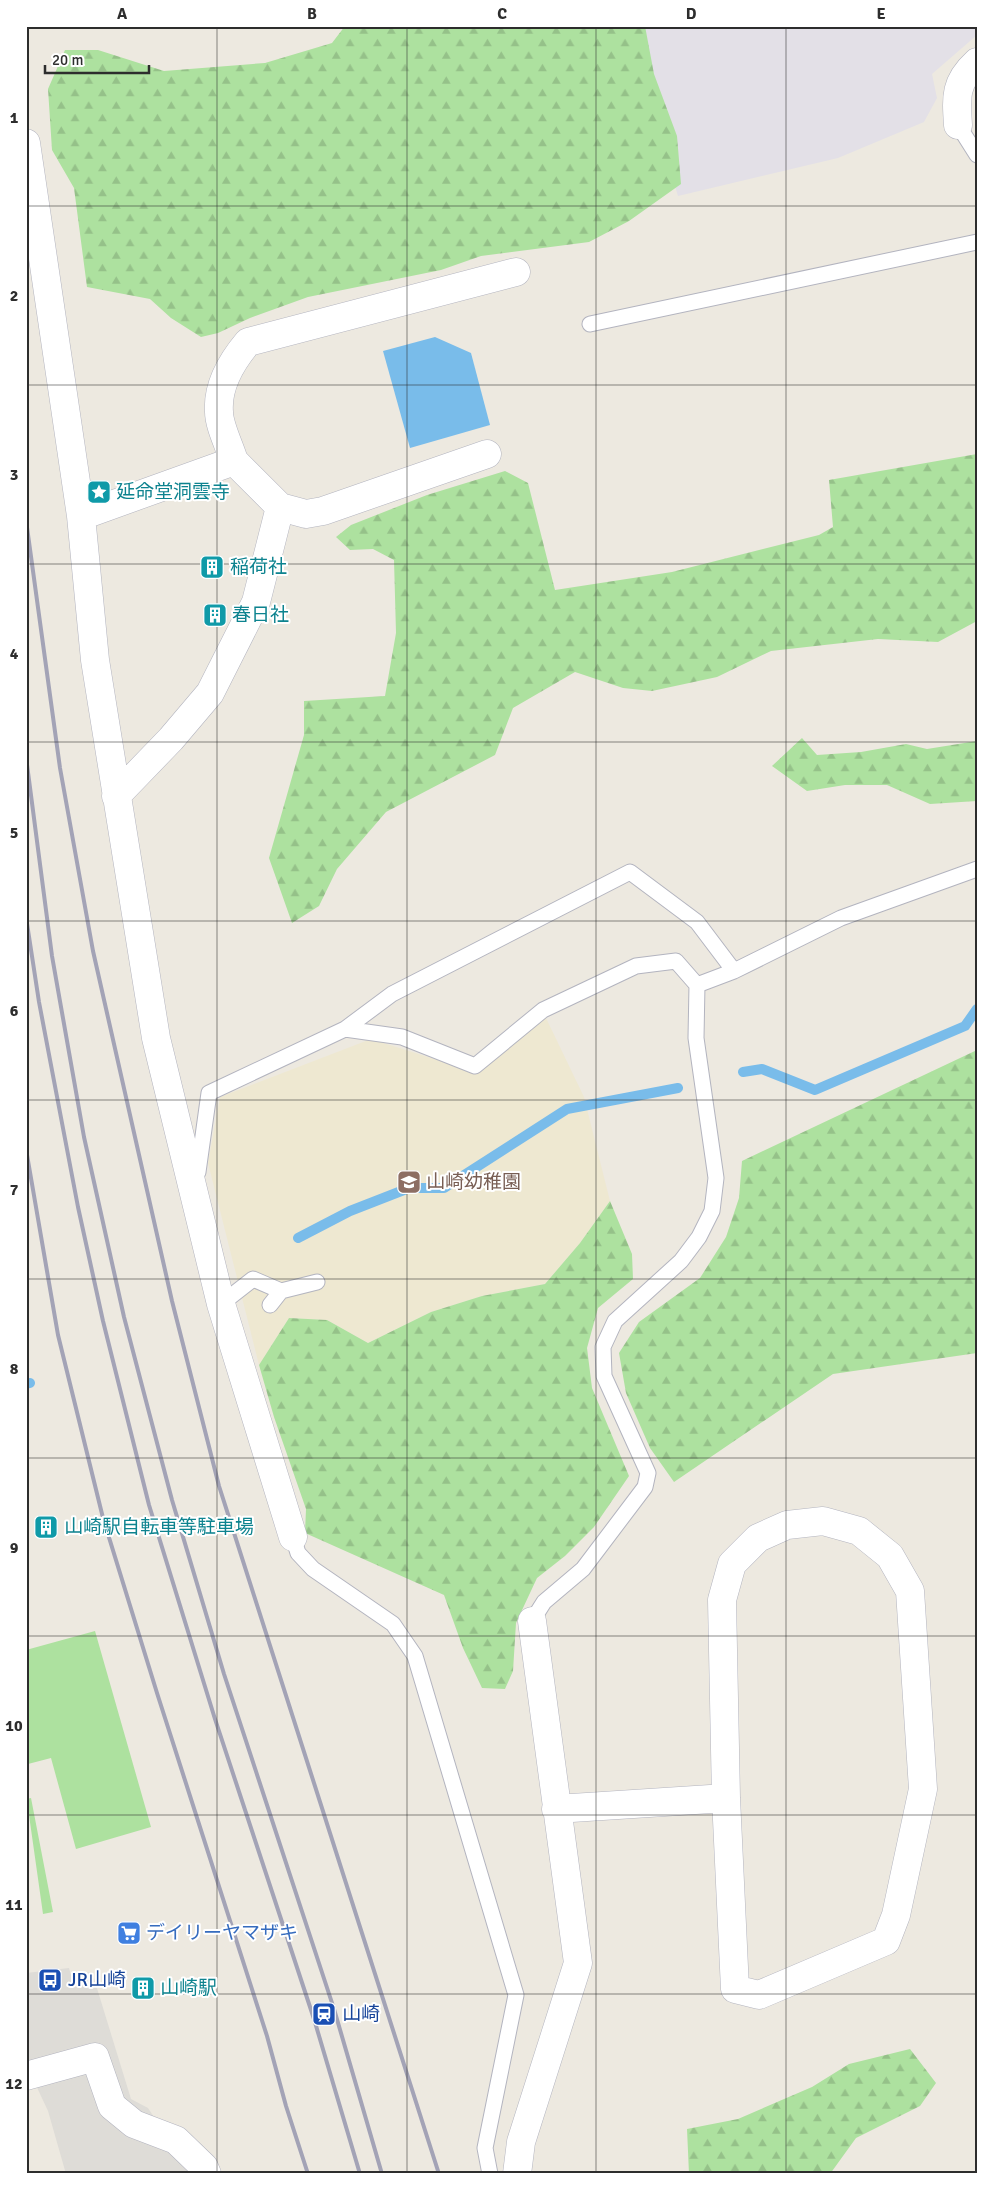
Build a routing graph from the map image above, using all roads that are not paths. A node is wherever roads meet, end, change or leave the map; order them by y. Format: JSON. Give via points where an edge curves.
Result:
{"nodes":[{"id":1,"x":977,"y":62,"type":"edge"},
{"id":2,"x":958,"y":125,"type":"joint"},
{"id":3,"x":26,"y":143,"type":"edge"},
{"id":4,"x":977,"y":155,"type":"edge"},
{"id":5,"x":977,"y":242,"type":"edge"},
{"id":6,"x":516,"y":272,"type":"dead end"},
{"id":7,"x":590,"y":324,"type":"dead end"},
{"id":8,"x":487,"y":454,"type":"dead end"},
{"id":9,"x":234,"y":461,"type":"junction"},
{"id":10,"x":280,"y":507,"type":"junction"},
{"id":11,"x":81,"y":516,"type":"junction"},
{"id":12,"x":116,"y":796,"type":"junction"},
{"id":13,"x":977,"y":869,"type":"edge"},
{"id":14,"x":734,"y":971,"type":"junction"},
{"id":15,"x":698,"y":986,"type":"junction"},
{"id":16,"x":345,"y":1029,"type":"junction"},
{"id":17,"x":193,"y":1181,"type":"junction"},
{"id":18,"x":317,"y":1282,"type":"dead end"},
{"id":19,"x":281,"y":1290,"type":"junction"},
{"id":20,"x":221,"y":1304,"type":"junction"},
{"id":21,"x":270,"y":1305,"type":"dead end"},
{"id":22,"x":293,"y":1537,"type":"joint"},
{"id":23,"x":532,"y":1621,"type":"joint"},
{"id":24,"x":726,"y":1798,"type":"junction"},
{"id":25,"x":556,"y":1809,"type":"junction"},
{"id":26,"x":26,"y":2076,"type":"edge"},
{"id":27,"x":207,"y":2174,"type":"edge"},
{"id":28,"x":490,"y":2174,"type":"edge"},
{"id":29,"x":517,"y":2174,"type":"edge"}],
"edges":[{"from":1,"to":2,"type":"street","via":[[964,74],[956,98]]},
{"from":2,"to":4,"type":"lane"},
{"from":3,"to":11,"type":"street"},
{"from":5,"to":7,"type":"lane"},
{"from":6,"to":9,"type":"street","via":[[248,342],[236,356],[221,390],[219,414]]},
{"from":8,"to":10,"type":"street","via":[[323,511],[306,514]]},
{"from":9,"to":10,"type":"street"},
{"from":9,"to":11,"type":"street"},
{"from":10,"to":12,"type":"street","via":[[256,602],[210,693]]},
{"from":11,"to":12,"type":"street","via":[[96,660]]},
{"from":12,"to":17,"type":"street","via":[[156,1038]]},
{"from":13,"to":14,"type":"lane","via":[[841,918]]},
{"from":14,"to":15,"type":"lane"},
{"from":14,"to":16,"type":"lane","via":[[697,922],[630,872],[392,994]]},
{"from":15,"to":16,"type":"lane","via":[[676,961],[636,966],[543,1010],[475,1066],[402,1037]]},
{"from":15,"to":23,"type":"lane","via":[[696,1038],[716,1178],[712,1211],[699,1237],[681,1260],[615,1321],[603,1348],[604,1376],[648,1473],[646,1487],[583,1569],[544,1602]]},
{"from":16,"to":17,"type":"lane","via":[[209,1093],[198,1172]]},
{"from":17,"to":20,"type":"street"},
{"from":18,"to":19,"type":"lane"},
{"from":19,"to":20,"type":"lane","via":[[253,1280]]},
{"from":19,"to":21,"type":"lane"},
{"from":20,"to":22,"type":"street"},
{"from":22,"to":28,"type":"lane","via":[[298,1553],[313,1569],[392,1624],[415,1656],[516,1995],[486,2148]]},
{"from":23,"to":25,"type":"street"},
{"from":24,"to":24,"type":"street","via":[[735,1988],[759,1995],[886,1941],[896,1915],[923,1789],[910,1591],[890,1556],[859,1531],[822,1521],[787,1525],[758,1538],[732,1564],[722,1600]]},
{"from":24,"to":25,"type":"street"},
{"from":25,"to":29,"type":"street","via":[[578,1963],[521,2142]]},
{"from":26,"to":27,"type":"street","via":[[95,2057],[112,2106],[134,2124],[176,2140]]}]}
